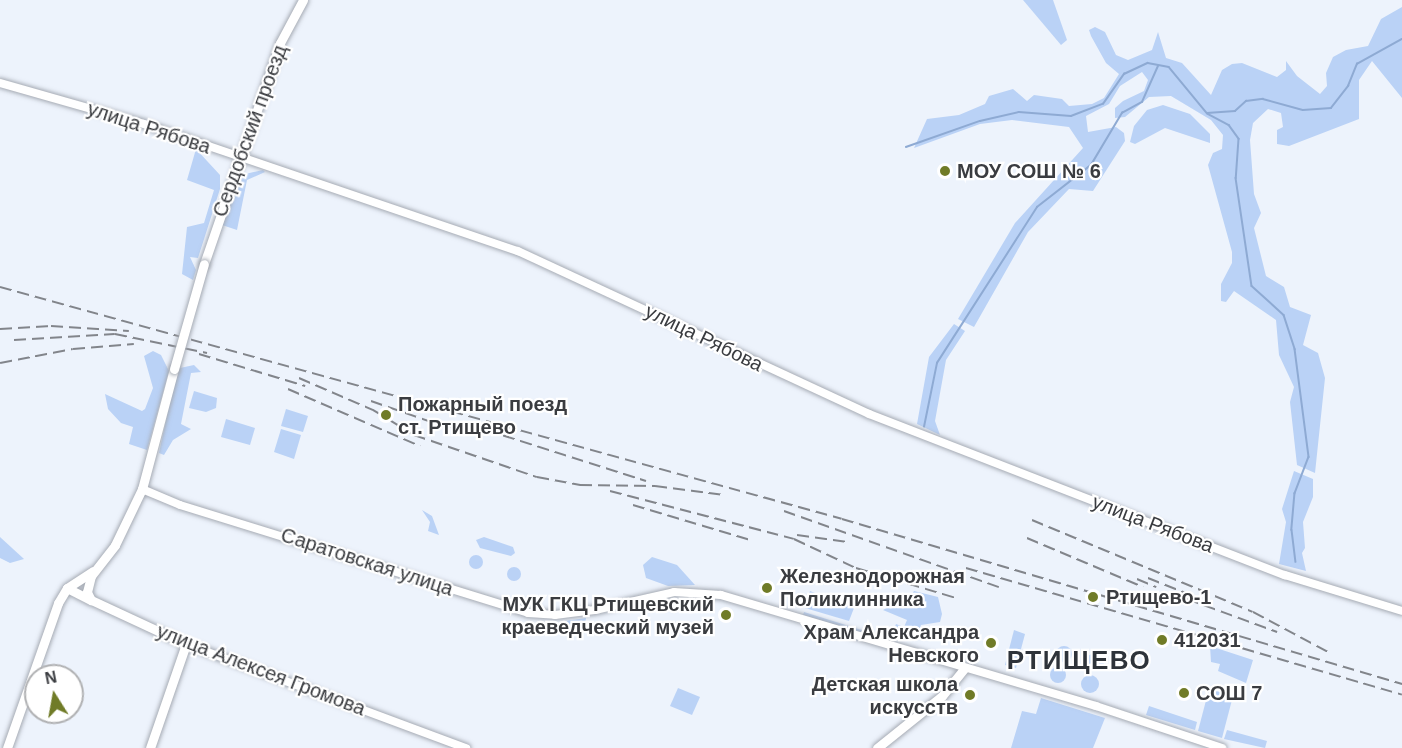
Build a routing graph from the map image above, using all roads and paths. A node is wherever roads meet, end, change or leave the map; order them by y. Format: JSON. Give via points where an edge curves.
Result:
{"nodes":[{"id":1,"x":303,"y":0,"type":"edge"},
{"id":2,"x":0,"y":83,"type":"edge"},
{"id":3,"x":241,"y":159,"type":"junction"},
{"id":4,"x":142,"y":489,"type":"junction"},
{"id":5,"x":97,"y":568,"type":"junction"},
{"id":6,"x":67,"y":588,"type":"junction"},
{"id":7,"x":91,"y":600,"type":"junction"},
{"id":8,"x":1402,"y":611,"type":"edge"},
{"id":9,"x":186,"y":644,"type":"junction"},
{"id":10,"x":965,"y":668,"type":"junction"},
{"id":11,"x":7,"y":748,"type":"edge"},
{"id":12,"x":150,"y":748,"type":"edge"},
{"id":13,"x":466,"y":748,"type":"edge"},
{"id":14,"x":877,"y":748,"type":"edge"},
{"id":15,"x":1222,"y":748,"type":"edge"}],
"edges":[{"from":1,"to":3,"type":"main road","name":"Сердобский проезд","via":[[280,44]]},
{"from":2,"to":3,"type":"street","name":"улица Рябова","via":[[144,124]]},
{"from":3,"to":4,"type":"main road","name":"Сердобский проезд","bridge":true,"via":[[204,264]]},
{"from":3,"to":8,"type":"street","name":"улица Рябова","via":[[518,251],[869,414],[1285,575]]},
{"from":4,"to":5,"type":"main road","name":"Сердобский проезд","via":[[115,545]]},
{"from":4,"to":10,"type":"street","name":"Саратовская улица","via":[[172,502],[528,613],[555,615],[595,610],[674,592],[721,595]]},
{"from":5,"to":6,"type":"main road"},
{"from":5,"to":7,"type":"main road","via":[[88,584]]},
{"from":6,"to":7,"type":"main road","name":"улица Алексея Громова"},
{"from":6,"to":11,"type":"main road","via":[[58,603]]},
{"from":7,"to":9,"type":"main road","name":"улица Алексея Громова"},
{"from":9,"to":12,"type":"main road"},
{"from":9,"to":13,"type":"street","name":"улица Алексея Громова"},
{"from":10,"to":14,"type":"main road","via":[[942,696]]},
{"from":10,"to":15,"type":"street","name":"Саратовская улица"}]}
